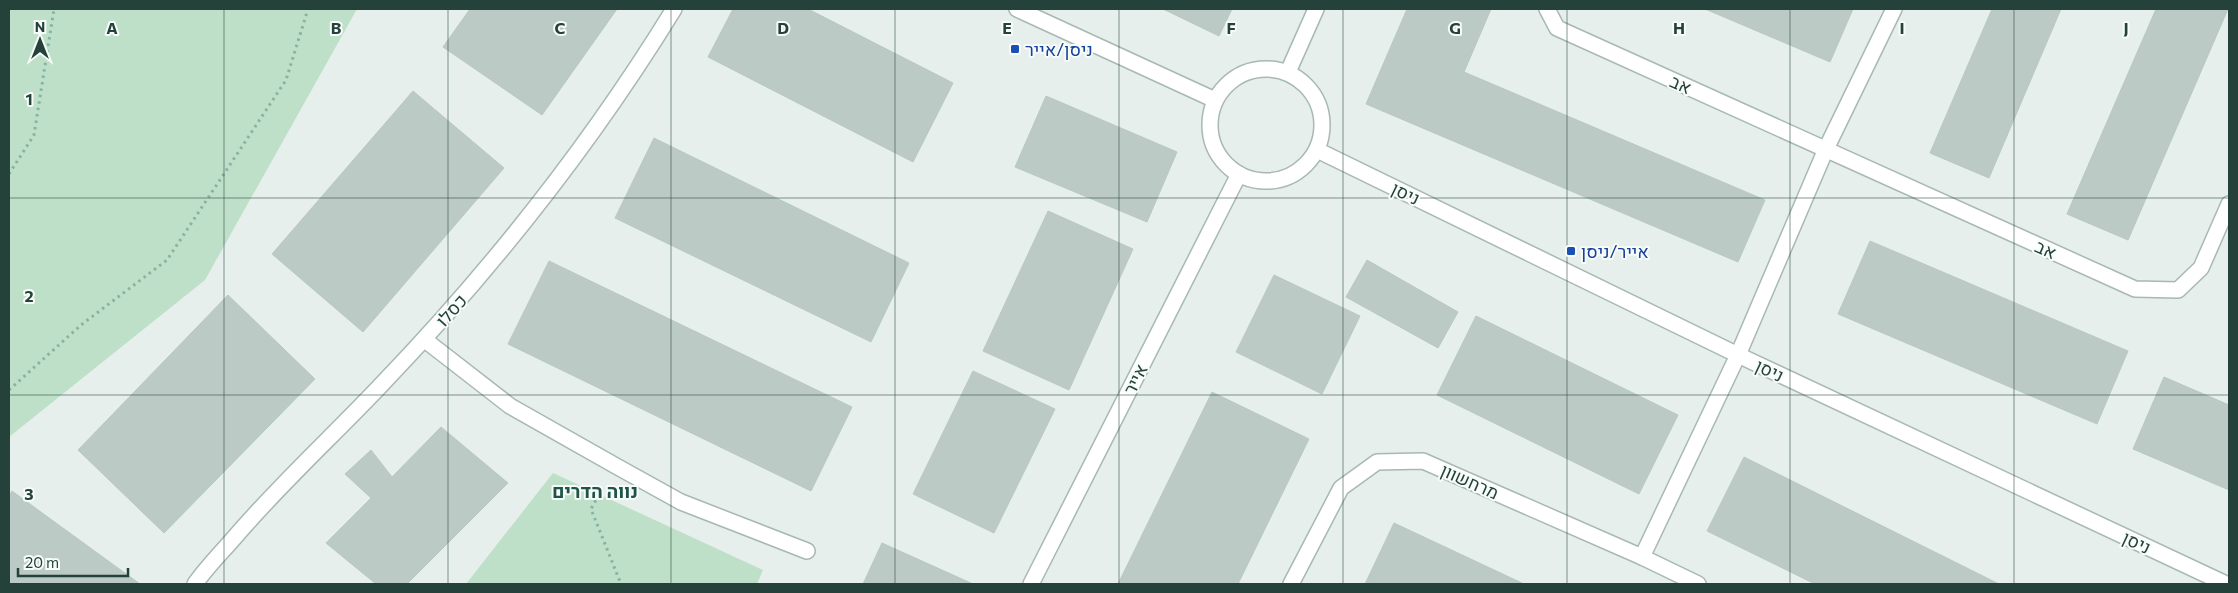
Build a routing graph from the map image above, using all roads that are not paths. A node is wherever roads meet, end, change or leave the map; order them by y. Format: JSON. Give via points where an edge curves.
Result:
{"nodes":[{"id":1,"x":674,"y":9,"type":"edge"},
{"id":2,"x":1017,"y":9,"type":"edge"},
{"id":3,"x":1316,"y":9,"type":"edge"},
{"id":4,"x":1547,"y":9,"type":"edge"},
{"id":5,"x":1894,"y":9,"type":"edge"},
{"id":6,"x":1288,"y":72,"type":"junction"},
{"id":7,"x":1214,"y":100,"type":"junction"},
{"id":8,"x":1826,"y":149,"type":"junction"},
{"id":9,"x":1317,"y":150,"type":"junction"},
{"id":10,"x":1239,"y":174,"type":"junction"},
{"id":11,"x":2229,"y":204,"type":"edge"},
{"id":12,"x":424,"y":340,"type":"junction"},
{"id":13,"x":1738,"y":355,"type":"junction"},
{"id":14,"x":807,"y":551,"type":"dead end"},
{"id":15,"x":1642,"y":556,"type":"junction"},
{"id":16,"x":195,"y":584,"type":"edge"},
{"id":17,"x":1032,"y":584,"type":"edge"},
{"id":18,"x":1291,"y":584,"type":"edge"},
{"id":19,"x":1698,"y":584,"type":"edge"},
{"id":20,"x":2226,"y":584,"type":"edge"}],
"edges":[{"from":1,"to":12,"type":"street","name":"כסלו","via":[[637,69],[546,196],[463,298]]},
{"from":2,"to":7,"type":"street"},
{"from":3,"to":6,"type":"street"},
{"from":4,"to":8,"type":"street","name":"אב","via":[[1558,28]]},
{"from":5,"to":8,"type":"street"},
{"from":6,"to":7,"type":"street","via":[[1254,69],[1238,75]]},
{"from":6,"to":9,"type":"street","via":[[1303,82],[1315,97],[1322,114]]},
{"from":7,"to":10,"type":"street","via":[[1210,134],[1226,165]]},
{"from":8,"to":11,"type":"street","name":"אב","via":[[2135,289],[2178,290],[2200,268]]},
{"from":8,"to":13,"type":"street"},
{"from":9,"to":10,"type":"street","via":[[1306,165],[1275,181],[1256,181]]},
{"from":9,"to":13,"type":"street","name":"ניסן"},
{"from":10,"to":17,"type":"street","name":"אייר"},
{"from":12,"to":14,"type":"street","via":[[510,406],[681,502]]},
{"from":12,"to":16,"type":"street","name":"כסלו","via":[[266,501]]},
{"from":13,"to":15,"type":"street"},
{"from":13,"to":20,"type":"street","name":"ניסן"},
{"from":15,"to":18,"type":"street","name":"מרחשוון","via":[[1423,460],[1377,462],[1340,488]]},
{"from":15,"to":19,"type":"street","name":"מרחשוון"}]}
